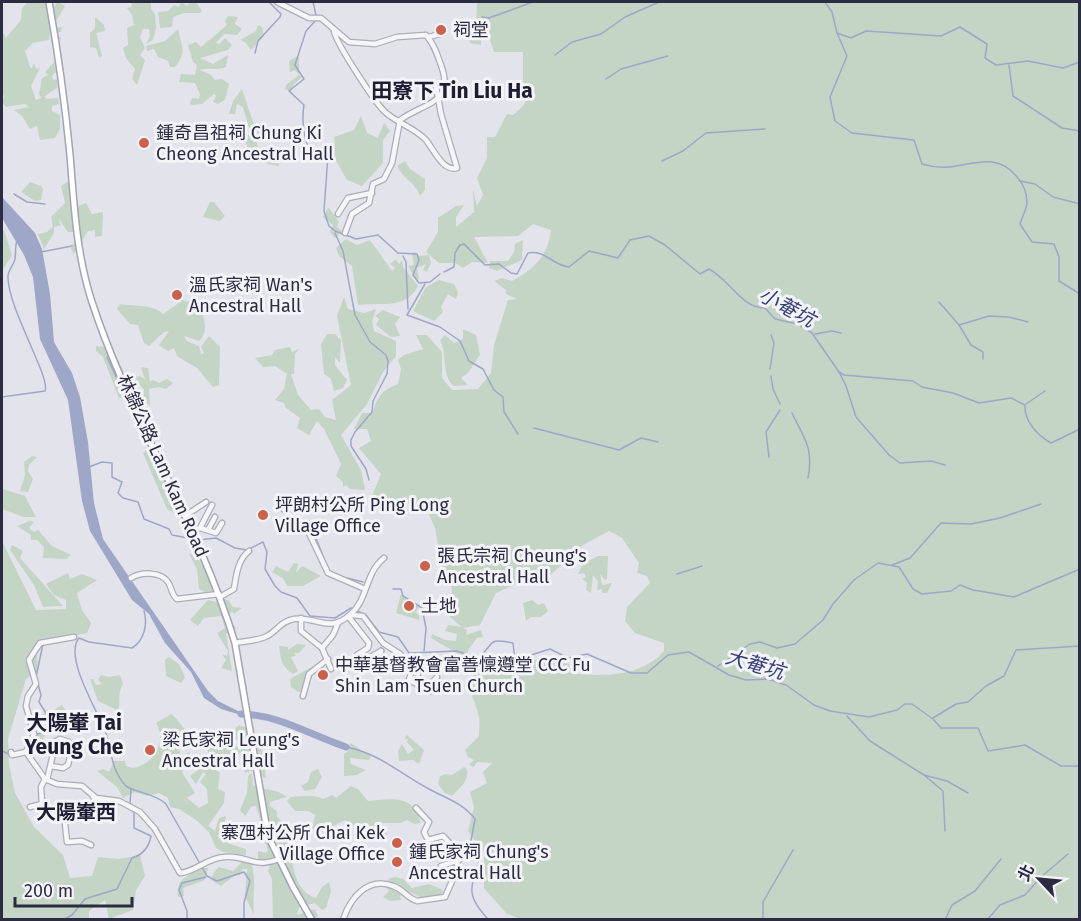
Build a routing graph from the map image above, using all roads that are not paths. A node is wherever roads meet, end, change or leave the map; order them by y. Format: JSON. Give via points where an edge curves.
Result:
{"nodes":[{"id":1,"x":49,"y":2,"type":"edge"},
{"id":2,"x":277,"y":2,"type":"edge"},
{"id":3,"x":334,"y":30,"type":"junction"},
{"id":4,"x":443,"y":33,"type":"dead end"},
{"id":5,"x":429,"y":37,"type":"junction"},
{"id":6,"x":436,"y":86,"type":"dead end"},
{"id":7,"x":438,"y":99,"type":"junction"},
{"id":8,"x":400,"y":120,"type":"junction"},
{"id":9,"x":454,"y":158,"type":"junction"},
{"id":10,"x":442,"y":162,"type":"junction"},
{"id":11,"x":372,"y":193,"type":"junction"},
{"id":12,"x":338,"y":214,"type":"dead end"},
{"id":13,"x":345,"y":233,"type":"dead end"},
{"id":14,"x":206,"y":502,"type":"dead end"},
{"id":15,"x":212,"y":506,"type":"dead end"},
{"id":16,"x":280,"y":506,"type":"dead end"},
{"id":17,"x":185,"y":516,"type":"junction"},
{"id":18,"x":215,"y":517,"type":"dead end"},
{"id":19,"x":222,"y":523,"type":"dead end"},
{"id":20,"x":200,"y":528,"type":"junction"},
{"id":21,"x":208,"y":530,"type":"junction"},
{"id":22,"x":193,"y":533,"type":"junction"},
{"id":23,"x":249,"y":550,"type":"dead end"},
{"id":24,"x":384,"y":558,"type":"dead end"},
{"id":25,"x":131,"y":578,"type":"dead end"},
{"id":26,"x":365,"y":589,"type":"junction"},
{"id":27,"x":219,"y":595,"type":"junction"},
{"id":28,"x":351,"y":614,"type":"junction"},
{"id":29,"x":301,"y":618,"type":"junction"},
{"id":30,"x":338,"y":623,"type":"junction"},
{"id":31,"x":74,"y":637,"type":"dead end"},
{"id":32,"x":383,"y":643,"type":"junction"},
{"id":33,"x":235,"y":644,"type":"junction"},
{"id":34,"x":322,"y":648,"type":"junction"},
{"id":35,"x":381,"y":651,"type":"junction"},
{"id":36,"x":357,"y":655,"type":"dead end"},
{"id":37,"x":328,"y":659,"type":"junction"},
{"id":38,"x":376,"y":661,"type":"dead end"},
{"id":39,"x":362,"y":662,"type":"dead end"},
{"id":40,"x":331,"y":669,"type":"dead end"},
{"id":41,"x":412,"y":670,"type":"junction"},
{"id":42,"x":418,"y":674,"type":"dead end"},
{"id":43,"x":437,"y":677,"type":"dead end"},
{"id":44,"x":303,"y":696,"type":"dead end"},
{"id":45,"x":11,"y":752,"type":"dead end"},
{"id":46,"x":26,"y":752,"type":"junction"},
{"id":47,"x":51,"y":766,"type":"junction"},
{"id":48,"x":46,"y":779,"type":"junction"},
{"id":49,"x":93,"y":796,"type":"junction"},
{"id":50,"x":30,"y":807,"type":"dead end"},
{"id":51,"x":416,"y":807,"type":"dead end"},
{"id":52,"x":91,"y":845,"type":"dead end"},
{"id":53,"x":279,"y":859,"type":"junction"},
{"id":54,"x":459,"y":860,"type":"junction"},
{"id":55,"x":441,"y":866,"type":"dead end"},
{"id":56,"x":312,"y":920,"type":"edge"},
{"id":57,"x":343,"y":920,"type":"edge"}],
"edges":[{"from":1,"to":17,"type":"main road","name":"林錦公路 Lam Kam Road","via":[[70,154],[76,235],[87,284],[114,356]]},
{"from":2,"to":3,"type":"street","via":[[313,18],[320,17]]},
{"from":3,"to":5,"type":"street","via":[[349,42],[378,43],[415,34]]},
{"from":3,"to":8,"type":"street","via":[[334,38],[351,60],[361,83],[371,90],[384,111]]},
{"from":4,"to":5,"type":"street"},
{"from":5,"to":7,"type":"street","via":[[446,81]]},
{"from":6,"to":7,"type":"street"},
{"from":7,"to":8,"type":"street"},
{"from":7,"to":9,"type":"street"},
{"from":8,"to":10,"type":"street","via":[[420,134]]},
{"from":8,"to":11,"type":"street","via":[[392,163],[384,179],[374,184]]},
{"from":9,"to":10,"type":"street"},
{"from":9,"to":10,"type":"street","via":[[458,168],[447,168]]},
{"from":11,"to":12,"type":"street","via":[[348,198]]},
{"from":11,"to":13,"type":"street","via":[[369,203],[351,214]]},
{"from":14,"to":17,"type":"street"},
{"from":15,"to":20,"type":"street"},
{"from":16,"to":26,"type":"street","via":[[308,531],[328,573]]},
{"from":17,"to":22,"type":"main road","name":"林錦公路 Lam Kam Road"},
{"from":18,"to":21,"type":"street"},
{"from":19,"to":21,"type":"street","via":[[217,532]]},
{"from":20,"to":21,"type":"street"},
{"from":20,"to":22,"type":"street"},
{"from":22,"to":27,"type":"main road","name":"林錦公路 Lam Kam Road"},
{"from":23,"to":27,"type":"street","via":[[237,571],[234,589]]},
{"from":24,"to":26,"type":"street","via":[[372,570]]},
{"from":25,"to":27,"type":"street","via":[[142,573],[159,576],[167,581],[177,599]]},
{"from":26,"to":28,"type":"street"},
{"from":27,"to":33,"type":"main road","name":"林錦公路 Lam Kam Road"},
{"from":28,"to":30,"type":"street"},
{"from":28,"to":32,"type":"street","via":[[363,616]]},
{"from":28,"to":36,"type":"street","via":[[369,643]]},
{"from":29,"to":30,"type":"street"},
{"from":29,"to":33,"type":"street","via":[[285,621],[266,637]]},
{"from":29,"to":34,"type":"street","via":[[302,631]]},
{"from":30,"to":34,"type":"street"},
{"from":31,"to":46,"type":"street","via":[[40,643],[29,660],[36,684],[26,706],[35,733]]},
{"from":32,"to":35,"type":"street"},
{"from":32,"to":41,"type":"street","via":[[400,654]]},
{"from":33,"to":53,"type":"main road","name":"林錦公路 Lam Kam Road","via":[[263,813]]},
{"from":34,"to":37,"type":"street"},
{"from":35,"to":38,"type":"street"},
{"from":35,"to":39,"type":"street"},
{"from":37,"to":40,"type":"street"},
{"from":37,"to":44,"type":"street","via":[[309,674]]},
{"from":41,"to":42,"type":"street"},
{"from":41,"to":43,"type":"street","via":[[409,680],[429,690]]},
{"from":45,"to":46,"type":"street"},
{"from":46,"to":48,"type":"street"},
{"from":47,"to":47,"type":"street","via":[[68,765],[72,748],[69,742],[56,741]]},
{"from":47,"to":48,"type":"street"},
{"from":48,"to":49,"type":"street","via":[[82,786]]},
{"from":48,"to":50,"type":"street","via":[[41,787],[42,804]]},
{"from":49,"to":52,"type":"street","via":[[98,808],[95,812],[65,823],[67,842]]},
{"from":49,"to":53,"type":"street","via":[[119,801],[140,812],[155,829],[180,873],[209,861],[234,857],[263,864]]},
{"from":51,"to":54,"type":"street","via":[[429,822],[425,837],[428,840],[443,836],[454,845]]},
{"from":53,"to":56,"type":"main road","name":"林錦公路 Lam Kam Road"},
{"from":54,"to":55,"type":"street"},
{"from":54,"to":57,"type":"street","via":[[449,890],[441,900],[410,899],[392,885],[373,884],[361,890]]}]}
